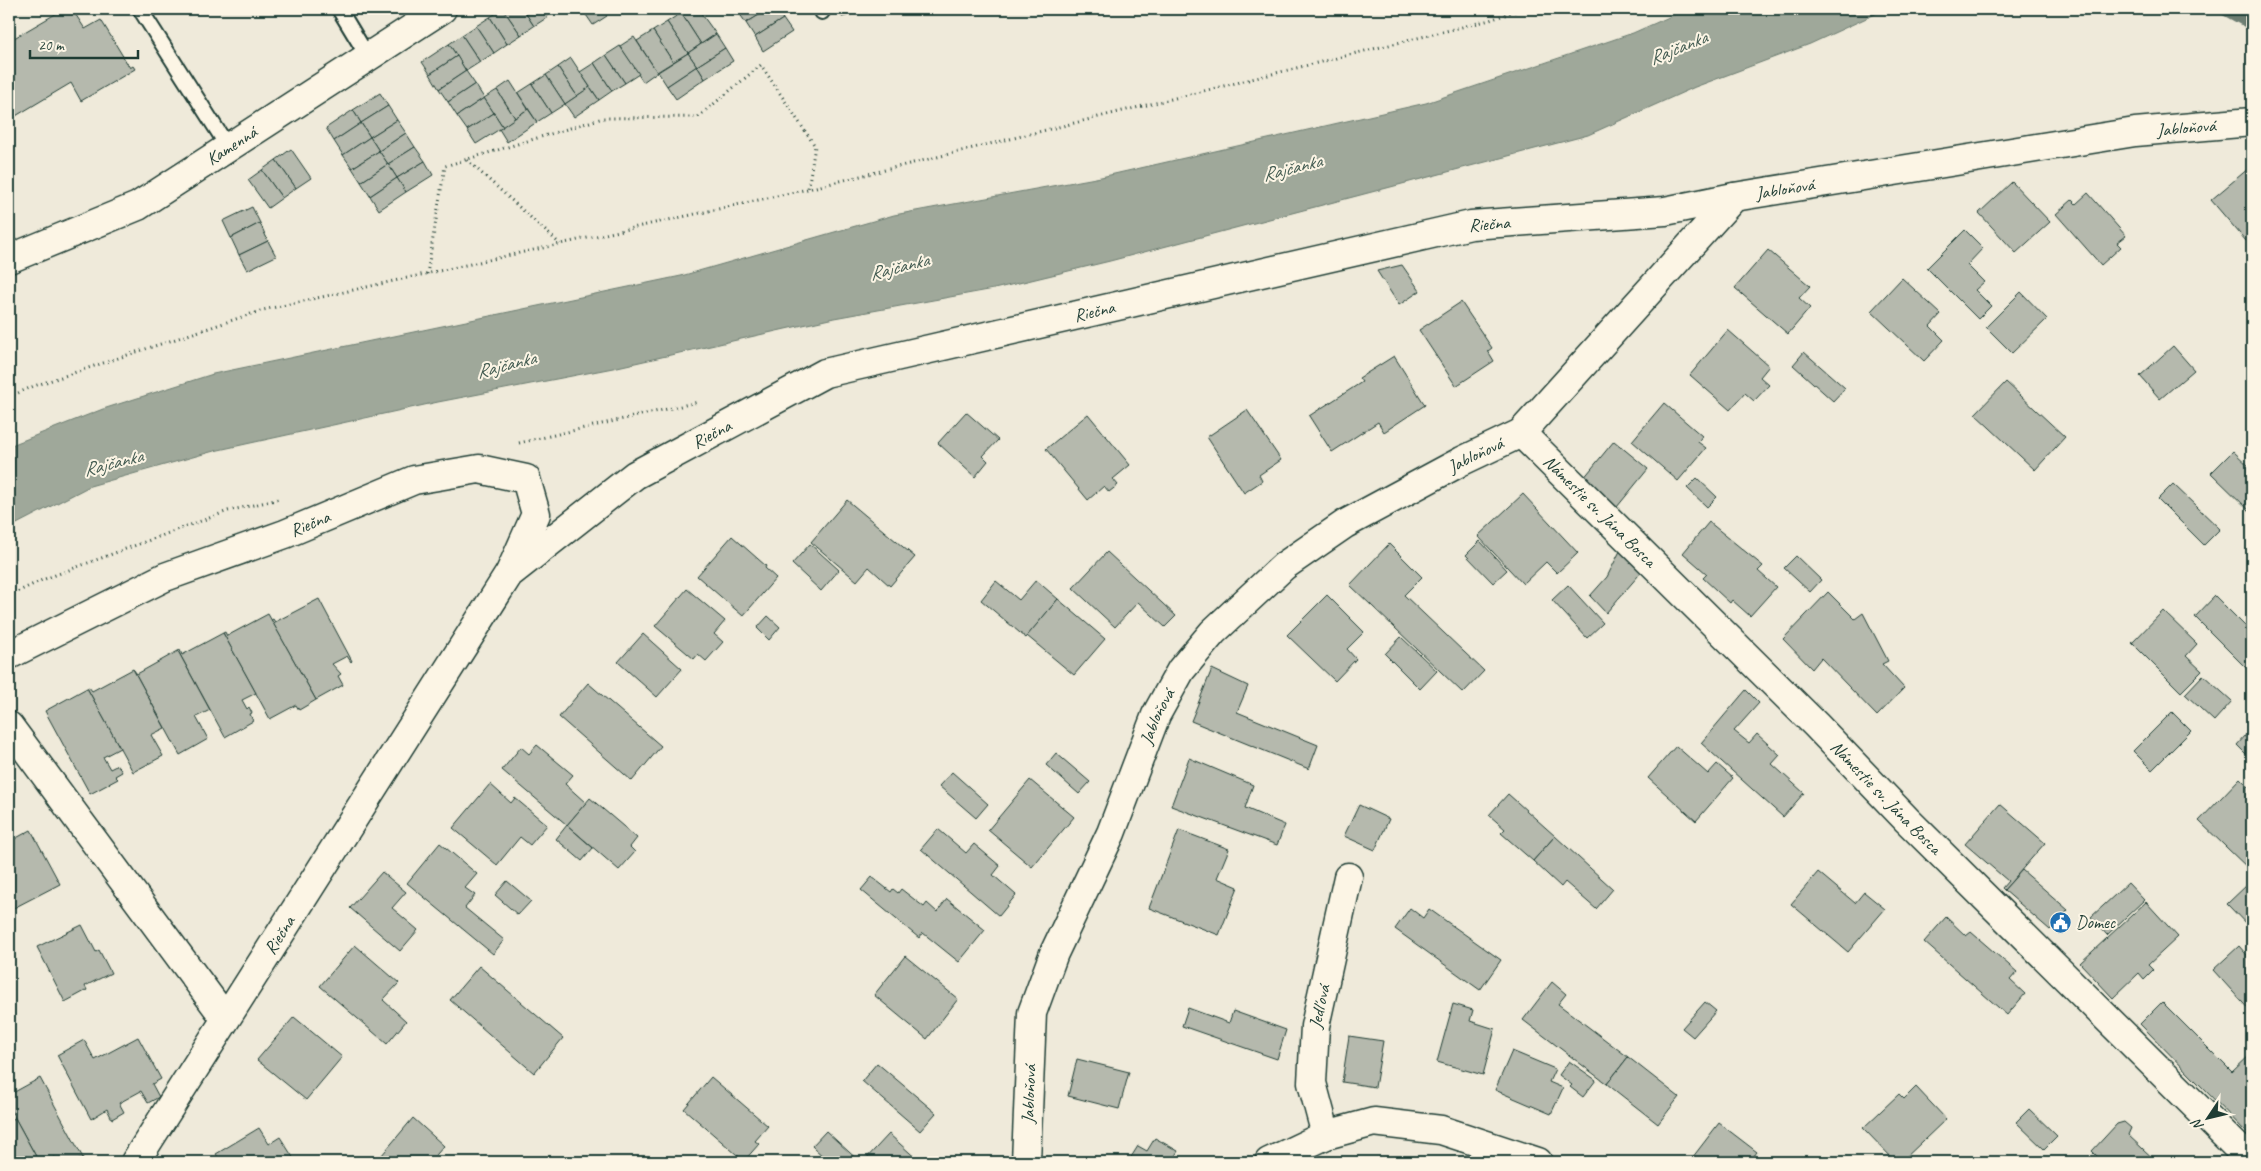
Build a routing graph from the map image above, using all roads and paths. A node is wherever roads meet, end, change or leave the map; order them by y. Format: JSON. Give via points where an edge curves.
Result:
{"nodes":[{"id":1,"x":140,"y":9,"type":"edge"},
{"id":2,"x":340,"y":9,"type":"edge"},
{"id":3,"x":442,"y":9,"type":"edge"},
{"id":4,"x":1521,"y":9,"type":"edge"},
{"id":5,"x":368,"y":57,"type":"junction"},
{"id":6,"x":2252,"y":122,"type":"edge"},
{"id":7,"x":228,"y":147,"type":"junction"},
{"id":8,"x":467,"y":160,"type":"junction"},
{"id":9,"x":808,"y":189,"type":"junction"},
{"id":10,"x":1734,"y":197,"type":"junction"},
{"id":11,"x":560,"y":244,"type":"junction"},
{"id":12,"x":9,"y":259,"type":"edge"},
{"id":13,"x":427,"y":274,"type":"junction"},
{"id":14,"x":9,"y":397,"type":"edge"},
{"id":15,"x":1521,"y":433,"type":"junction"},
{"id":16,"x":509,"y":574,"type":"junction"},
{"id":17,"x":9,"y":655,"type":"edge"},
{"id":18,"x":9,"y":726,"type":"edge"},
{"id":19,"x":1348,"y":877,"type":"dead end"},
{"id":20,"x":225,"y":1018,"type":"junction"},
{"id":21,"x":1326,"y":1135,"type":"junction"},
{"id":22,"x":135,"y":1162,"type":"edge"},
{"id":23,"x":1026,"y":1162,"type":"edge"},
{"id":24,"x":1269,"y":1162,"type":"edge"},
{"id":25,"x":1538,"y":1162,"type":"edge"},
{"id":26,"x":2252,"y":1162,"type":"edge"}],
"edges":[{"from":1,"to":7,"type":"lane"},
{"from":2,"to":5,"type":"lane"},
{"from":3,"to":5,"type":"street","name":"Kamenná"},
{"from":4,"to":9,"type":"path","via":[[1490,20]]},
{"from":5,"to":7,"type":"street","name":"Kamenná"},
{"from":6,"to":10,"type":"street","name":"Jabloňová","via":[[2135,132]]},
{"from":7,"to":12,"type":"street","name":"Kamenná","via":[[138,206]]},
{"from":8,"to":9,"type":"path","via":[[603,118],[698,117],[761,65],[815,146]]},
{"from":8,"to":11,"type":"path"},
{"from":8,"to":13,"type":"path","via":[[444,166]]},
{"from":9,"to":11,"type":"path"},
{"from":10,"to":15,"type":"street","name":"Jabloňová"},
{"from":10,"to":16,"type":"street","name":"Riečna","via":[[1665,211],[1472,225],[825,373],[635,475]]},
{"from":11,"to":13,"type":"path"},
{"from":13,"to":14,"type":"path","via":[[263,310]]},
{"from":15,"to":23,"type":"street","name":"Jabloňová","via":[[1345,524],[1284,566],[1213,632],[1181,670],[1156,715],[1111,833],[1054,953],[1032,1013]]},
{"from":15,"to":26,"type":"street","name":"Námestie sv. Jána Bosca"},
{"from":16,"to":17,"type":"street","name":"Riečna","via":[[536,514],[526,480],[479,468],[414,480],[285,534],[166,577]]},
{"from":16,"to":20,"type":"street","name":"Riečna"},
{"from":18,"to":20,"type":"street"},
{"from":19,"to":21,"type":"street","name":"Jedľová","via":[[1316,1026],[1312,1083]]},
{"from":20,"to":22,"type":"street","name":"Riečna"},
{"from":21,"to":24,"type":"street"},
{"from":21,"to":25,"type":"street","via":[[1374,1122],[1441,1130]]}]}
